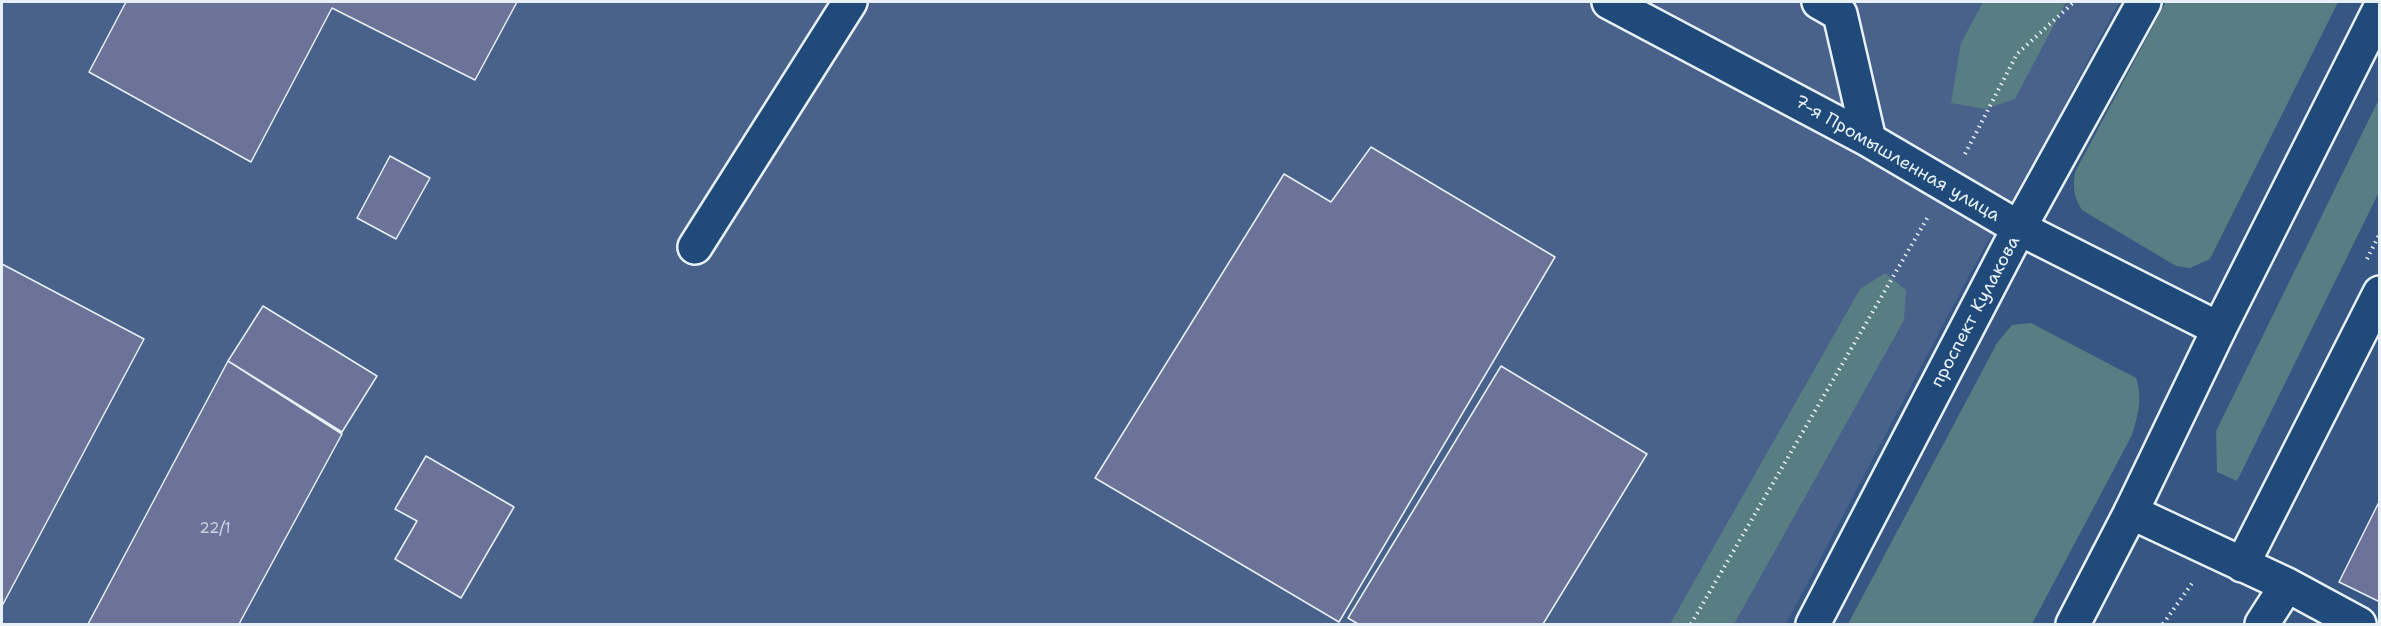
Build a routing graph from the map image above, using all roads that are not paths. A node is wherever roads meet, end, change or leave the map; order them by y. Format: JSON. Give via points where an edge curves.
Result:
{"nodes":[{"id":1,"x":850,"y":2,"type":"edge"},
{"id":2,"x":1820,"y":2,"type":"edge"},
{"id":3,"x":2144,"y":2,"type":"edge"},
{"id":4,"x":1629,"y":6,"type":"edge"},
{"id":5,"x":2379,"y":9,"type":"edge"},
{"id":6,"x":1869,"y":140,"type":"junction"},
{"id":7,"x":2019,"y":228,"type":"junction"},
{"id":8,"x":695,"y":247,"type":"dead end"},
{"id":9,"x":2379,"y":293,"type":"edge"},
{"id":10,"x":2219,"y":329,"type":"junction"},
{"id":11,"x":2131,"y":512,"type":"junction"},
{"id":12,"x":2242,"y":565,"type":"junction"},
{"id":13,"x":2287,"y":585,"type":"junction"},
{"id":14,"x":1813,"y":624,"type":"edge"},
{"id":15,"x":2073,"y":624,"type":"edge"},
{"id":16,"x":2262,"y":624,"type":"edge"},
{"id":17,"x":2359,"y":624,"type":"edge"}],
"edges":[{"from":1,"to":8,"type":"main road"},
{"from":2,"to":6,"type":"main road","via":[[1840,14]]},
{"from":3,"to":7,"type":"main road","name":"проспект Кулакова"},
{"from":4,"to":6,"type":"main road","name":"7-я Промышленная улица"},
{"from":5,"to":10,"type":"main road"},
{"from":6,"to":7,"type":"main road","name":"7-я Промышленная улица"},
{"from":7,"to":10,"type":"main road","name":"7-я Промышленная улица"},
{"from":7,"to":14,"type":"main road","name":"проспект Кулакова"},
{"from":9,"to":12,"type":"main road"},
{"from":10,"to":11,"type":"main road"},
{"from":11,"to":12,"type":"main road"},
{"from":11,"to":15,"type":"main road"},
{"from":12,"to":13,"type":"main road"},
{"from":13,"to":16,"type":"main road"},
{"from":13,"to":17,"type":"main road"}]}
